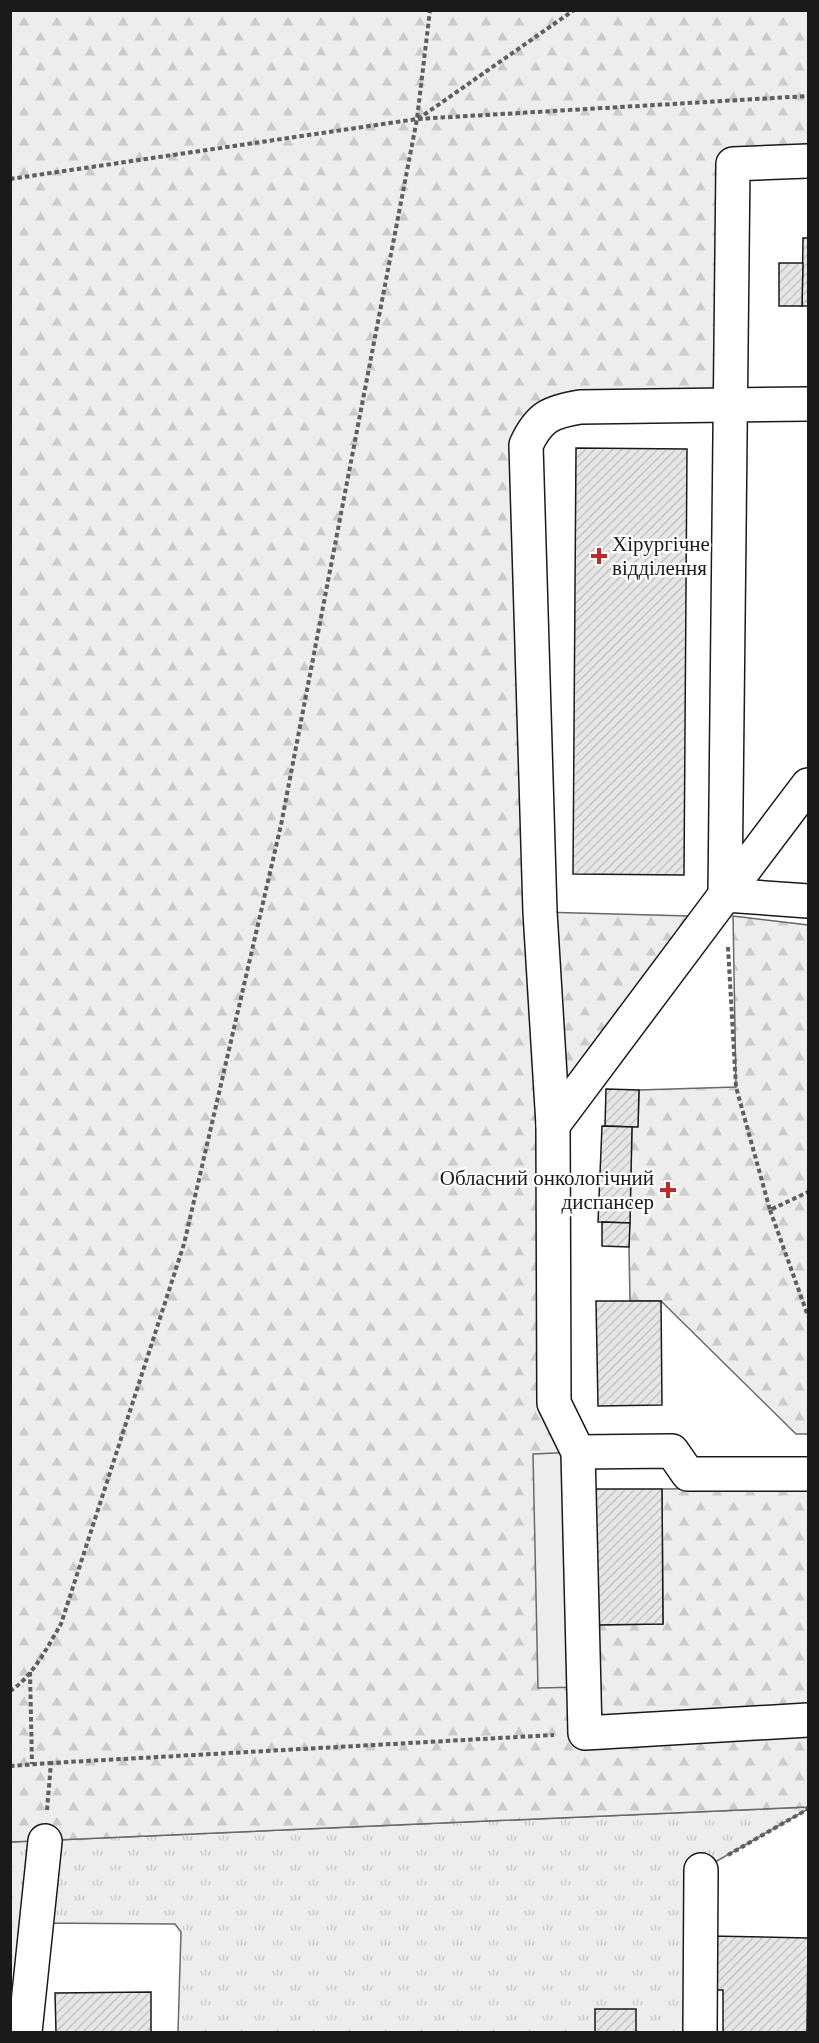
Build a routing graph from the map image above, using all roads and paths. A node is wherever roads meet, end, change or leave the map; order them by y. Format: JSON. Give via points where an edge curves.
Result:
{"nodes":[{"id":1,"x":430,"y":10,"type":"edge"},
{"id":2,"x":574,"y":10,"type":"edge"},
{"id":3,"x":808,"y":96,"type":"edge"},
{"id":4,"x":417,"y":119,"type":"junction"},
{"id":5,"x":808,"y":161,"type":"edge"},
{"id":6,"x":10,"y":179,"type":"edge"},
{"id":7,"x":808,"y":404,"type":"edge"},
{"id":8,"x":730,"y":405,"type":"junction"},
{"id":9,"x":808,"y":785,"type":"edge"},
{"id":10,"x":725,"y":895,"type":"junction"},
{"id":11,"x":808,"y":901,"type":"edge"},
{"id":12,"x":553,"y":1125,"type":"junction"},
{"id":13,"x":808,"y":1192,"type":"edge"},
{"id":14,"x":770,"y":1210,"type":"junction"},
{"id":15,"x":808,"y":1316,"type":"edge"},
{"id":16,"x":578,"y":1452,"type":"junction"},
{"id":17,"x":808,"y":1474,"type":"edge"},
{"id":18,"x":30,"y":1671,"type":"junction"},
{"id":19,"x":10,"y":1691,"type":"edge"},
{"id":20,"x":808,"y":1720,"type":"edge"},
{"id":21,"x":585,"y":1733,"type":"junction"},
{"id":22,"x":51,"y":1763,"type":"junction"},
{"id":23,"x":32,"y":1764,"type":"junction"},
{"id":24,"x":10,"y":1766,"type":"edge"},
{"id":25,"x":808,"y":1809,"type":"edge"},
{"id":26,"x":45,"y":1841,"type":"joint"},
{"id":27,"x":701,"y":1870,"type":"joint"},
{"id":28,"x":26,"y":2032,"type":"edge"},
{"id":29,"x":700,"y":2032,"type":"edge"}],
"edges":[{"from":1,"to":4,"type":"path"},
{"from":2,"to":4,"type":"path"},
{"from":3,"to":4,"type":"path"},
{"from":4,"to":6,"type":"path"},
{"from":4,"to":18,"type":"path","via":[[280,825],[184,1244],[61,1624]]},
{"from":5,"to":8,"type":"lane","via":[[733,164]]},
{"from":7,"to":8,"type":"lane"},
{"from":8,"to":10,"type":"lane"},
{"from":8,"to":12,"type":"lane","via":[[559,410],[534,428],[526,445],[540,912]]},
{"from":9,"to":10,"type":"lane"},
{"from":10,"to":11,"type":"lane"},
{"from":10,"to":12,"type":"lane"},
{"from":10,"to":14,"type":"path","via":[[736,1087]]},
{"from":12,"to":16,"type":"lane","via":[[554,1403]]},
{"from":13,"to":14,"type":"path"},
{"from":14,"to":15,"type":"path"},
{"from":16,"to":17,"type":"lane","via":[[672,1451],[688,1474]]},
{"from":16,"to":21,"type":"lane"},
{"from":18,"to":19,"type":"path"},
{"from":18,"to":23,"type":"path"},
{"from":20,"to":21,"type":"lane"},
{"from":21,"to":22,"type":"path"},
{"from":22,"to":23,"type":"path"},
{"from":22,"to":26,"type":"path"},
{"from":23,"to":24,"type":"path"},
{"from":25,"to":27,"type":"path"},
{"from":26,"to":28,"type":"lane"},
{"from":27,"to":29,"type":"lane"}]}
